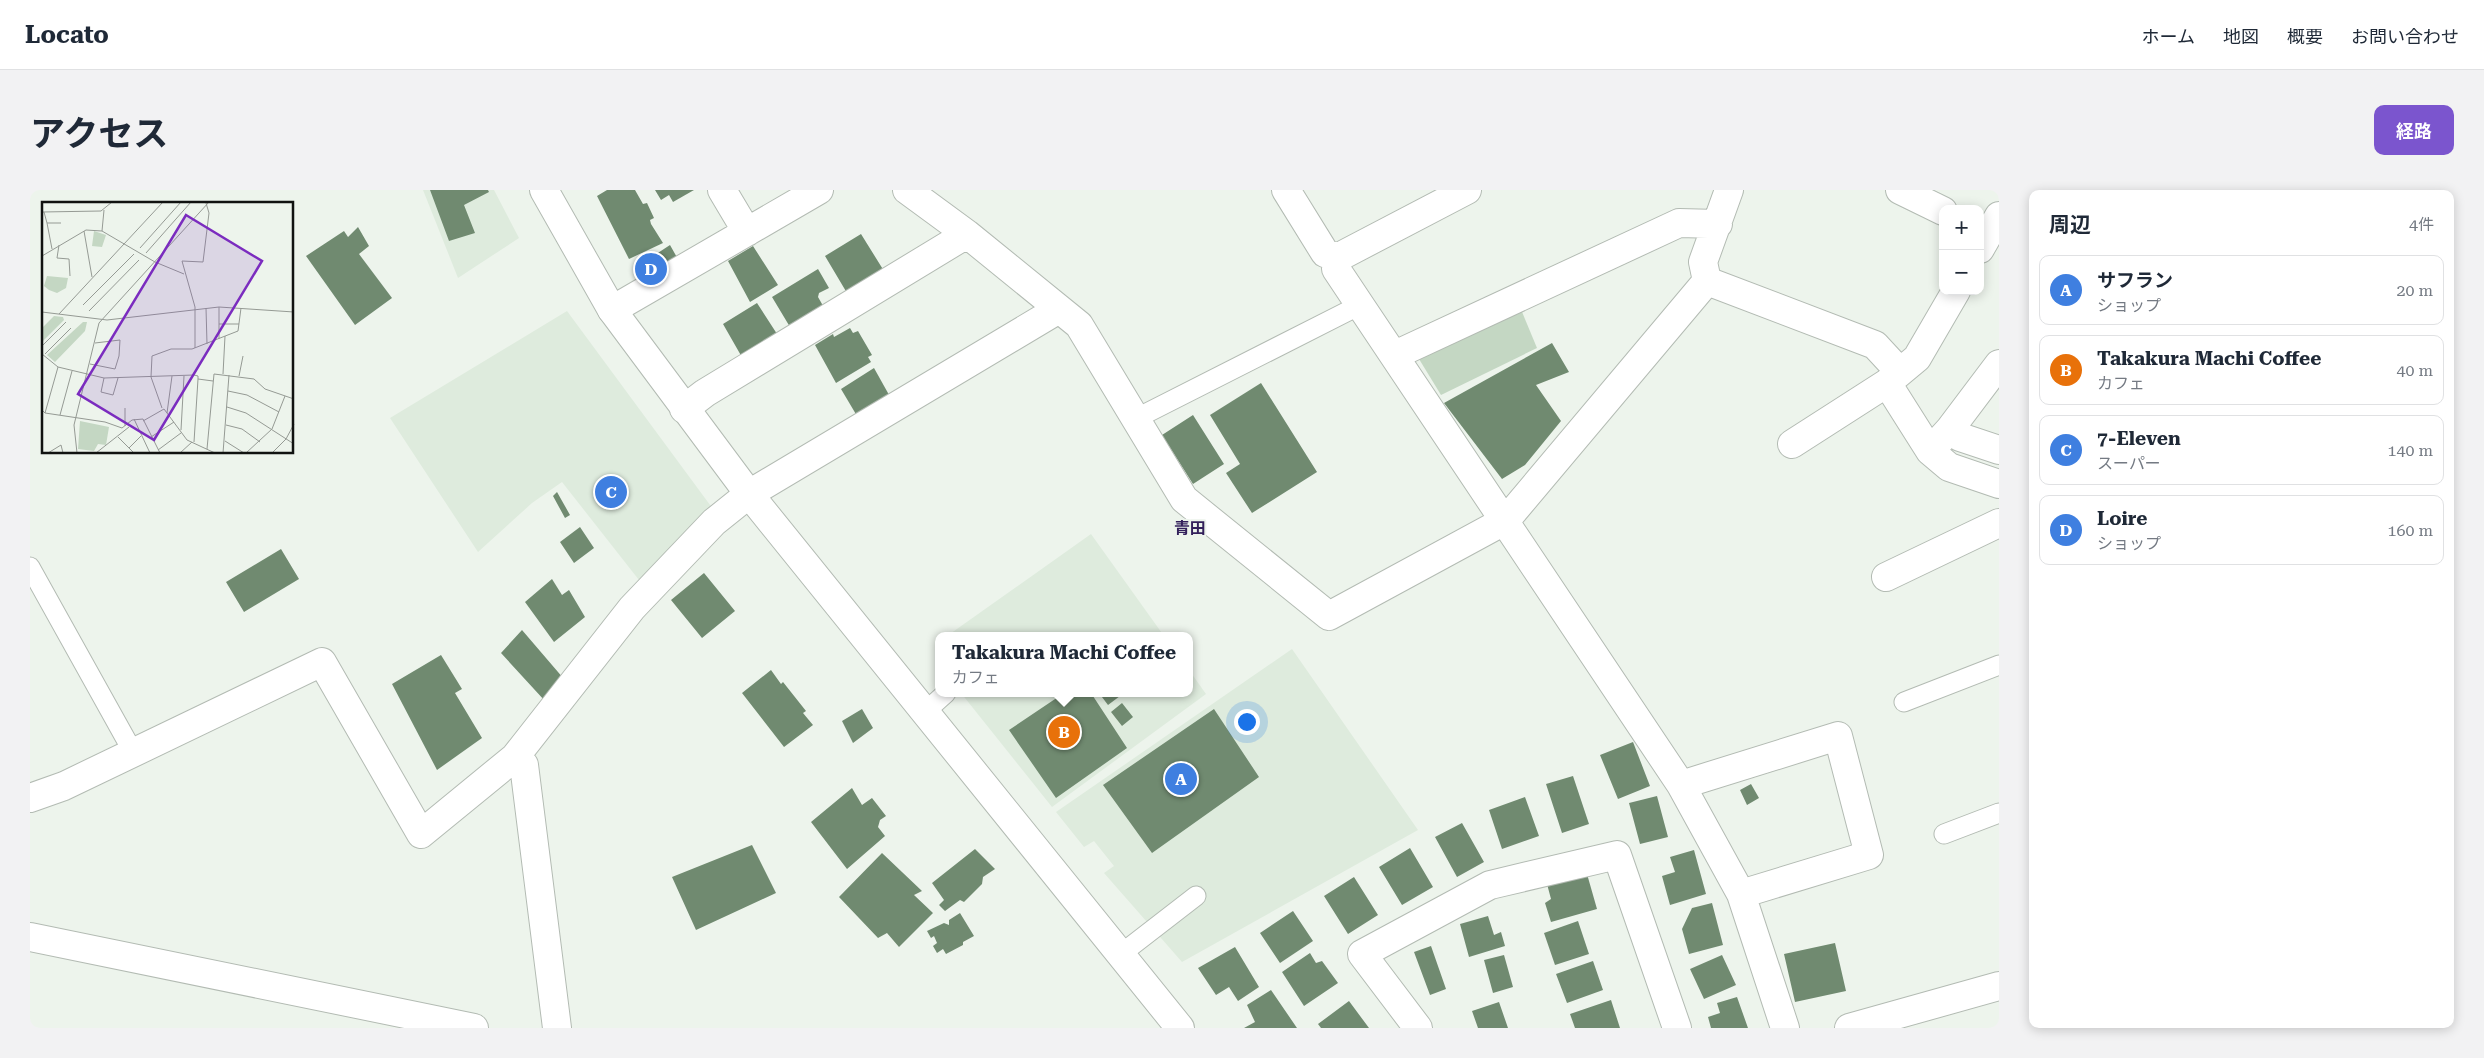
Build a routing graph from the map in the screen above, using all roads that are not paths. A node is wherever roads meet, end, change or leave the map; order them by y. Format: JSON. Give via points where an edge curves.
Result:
{"nodes":[{"id":1,"x":544,"y":190,"type":"edge"},
{"id":2,"x":722,"y":190,"type":"edge"},
{"id":3,"x":819,"y":190,"type":"edge"},
{"id":4,"x":907,"y":190,"type":"edge"},
{"id":5,"x":1286,"y":190,"type":"edge"},
{"id":6,"x":1467,"y":190,"type":"edge"},
{"id":7,"x":1729,"y":190,"type":"edge"},
{"id":8,"x":1900,"y":190,"type":"edge"},
{"id":9,"x":1939,"y":210,"type":"edge"},
{"id":10,"x":1718,"y":224,"type":"junction"},
{"id":11,"x":747,"y":232,"type":"junction"},
{"id":12,"x":967,"y":234,"type":"junction"},
{"id":13,"x":1336,"y":258,"type":"junction"},
{"id":14,"x":1708,"y":280,"type":"junction"},
{"id":15,"x":1954,"y":295,"type":"edge"},
{"id":16,"x":1360,"y":304,"type":"junction"},
{"id":17,"x":612,"y":310,"type":"junction"},
{"id":18,"x":1060,"y":310,"type":"junction"},
{"id":19,"x":1395,"y":356,"type":"junction"},
{"id":20,"x":1999,"y":364,"type":"edge"},
{"id":21,"x":1894,"y":377,"type":"junction"},
{"id":22,"x":684,"y":409,"type":"junction"},
{"id":23,"x":1137,"y":418,"type":"junction"},
{"id":24,"x":1950,"y":429,"type":"junction"},
{"id":25,"x":1792,"y":444,"type":"dead end"},
{"id":26,"x":1999,"y":450,"type":"edge"},
{"id":27,"x":1930,"y":451,"type":"junction"},
{"id":28,"x":1999,"y":484,"type":"edge"},
{"id":29,"x":749,"y":494,"type":"junction"},
{"id":30,"x":1506,"y":520,"type":"junction"},
{"id":31,"x":1999,"y":523,"type":"edge"},
{"id":32,"x":30,"y":567,"type":"edge"},
{"id":33,"x":1886,"y":577,"type":"dead end"},
{"id":34,"x":1999,"y":666,"type":"edge"},
{"id":35,"x":942,"y":697,"type":"edge"},
{"id":36,"x":1904,"y":702,"type":"dead end"},
{"id":37,"x":925,"y":712,"type":"junction"},
{"id":38,"x":133,"y":752,"type":"junction"},
{"id":39,"x":515,"y":757,"type":"junction"},
{"id":40,"x":1681,"y":785,"type":"junction"},
{"id":41,"x":30,"y":798,"type":"edge"},
{"id":42,"x":1999,"y":813,"type":"edge"},
{"id":43,"x":1944,"y":834,"type":"dead end"},
{"id":44,"x":1741,"y":894,"type":"junction"},
{"id":45,"x":1196,"y":896,"type":"dead end"},
{"id":46,"x":30,"y":937,"type":"edge"},
{"id":47,"x":1121,"y":954,"type":"junction"},
{"id":48,"x":1999,"y":986,"type":"edge"},
{"id":49,"x":474,"y":1028,"type":"edge"},
{"id":50,"x":557,"y":1028,"type":"edge"},
{"id":51,"x":1180,"y":1028,"type":"edge"},
{"id":52,"x":1418,"y":1028,"type":"edge"},
{"id":53,"x":1676,"y":1028,"type":"edge"},
{"id":54,"x":1786,"y":1028,"type":"edge"},
{"id":55,"x":1849,"y":1028,"type":"edge"}],
"edges":[{"from":1,"to":17,"type":"street"},
{"from":2,"to":11,"type":"street"},
{"from":3,"to":11,"type":"street"},
{"from":4,"to":12,"type":"street"},
{"from":5,"to":13,"type":"street","via":[[1325,253]]},
{"from":6,"to":13,"type":"street"},
{"from":7,"to":10,"type":"street"},
{"from":8,"to":9,"type":"street"},
{"from":10,"to":14,"type":"street","via":[[1703,262]]},
{"from":10,"to":19,"type":"street","via":[[1679,223]]},
{"from":11,"to":17,"type":"street"},
{"from":12,"to":18,"type":"street"},
{"from":12,"to":22,"type":"street","via":[[705,393]]},
{"from":13,"to":16,"type":"street","via":[[1336,269]]},
{"from":14,"to":21,"type":"street","via":[[1875,345]]},
{"from":14,"to":30,"type":"street"},
{"from":15,"to":21,"type":"street","via":[[1917,358]]},
{"from":16,"to":19,"type":"street"},
{"from":16,"to":23,"type":"lane"},
{"from":17,"to":22,"type":"street"},
{"from":18,"to":23,"type":"street","via":[[1080,325]]},
{"from":18,"to":29,"type":"street"},
{"from":19,"to":30,"type":"street"},
{"from":20,"to":24,"type":"street"},
{"from":21,"to":25,"type":"street"},
{"from":21,"to":27,"type":"street"},
{"from":22,"to":29,"type":"street"},
{"from":23,"to":30,"type":"street","via":[[1184,499],[1329,616]]},
{"from":24,"to":26,"type":"street","via":[[1960,438]]},
{"from":24,"to":27,"type":"street"},
{"from":27,"to":28,"type":"street","via":[[1949,467]]},
{"from":29,"to":37,"type":"street"},
{"from":29,"to":39,"type":"street","via":[[714,522],[632,608]]},
{"from":30,"to":40,"type":"street"},
{"from":31,"to":33,"type":"street"},
{"from":32,"to":38,"type":"lane"},
{"from":34,"to":36,"type":"lane"},
{"from":35,"to":37,"type":"lane"},
{"from":37,"to":47,"type":"street"},
{"from":38,"to":39,"type":"street","via":[[322,662],[421,834]]},
{"from":38,"to":41,"type":"street","via":[[64,786]]},
{"from":39,"to":50,"type":"street","via":[[524,765]]},
{"from":40,"to":44,"type":"street"},
{"from":40,"to":44,"type":"street","via":[[1838,736],[1869,855]]},
{"from":42,"to":43,"type":"lane"},
{"from":44,"to":54,"type":"street"},
{"from":45,"to":47,"type":"lane"},
{"from":46,"to":49,"type":"street"},
{"from":47,"to":51,"type":"street"},
{"from":48,"to":55,"type":"street"},
{"from":52,"to":53,"type":"street","via":[[1362,954],[1490,884],[1617,855]]}]}
